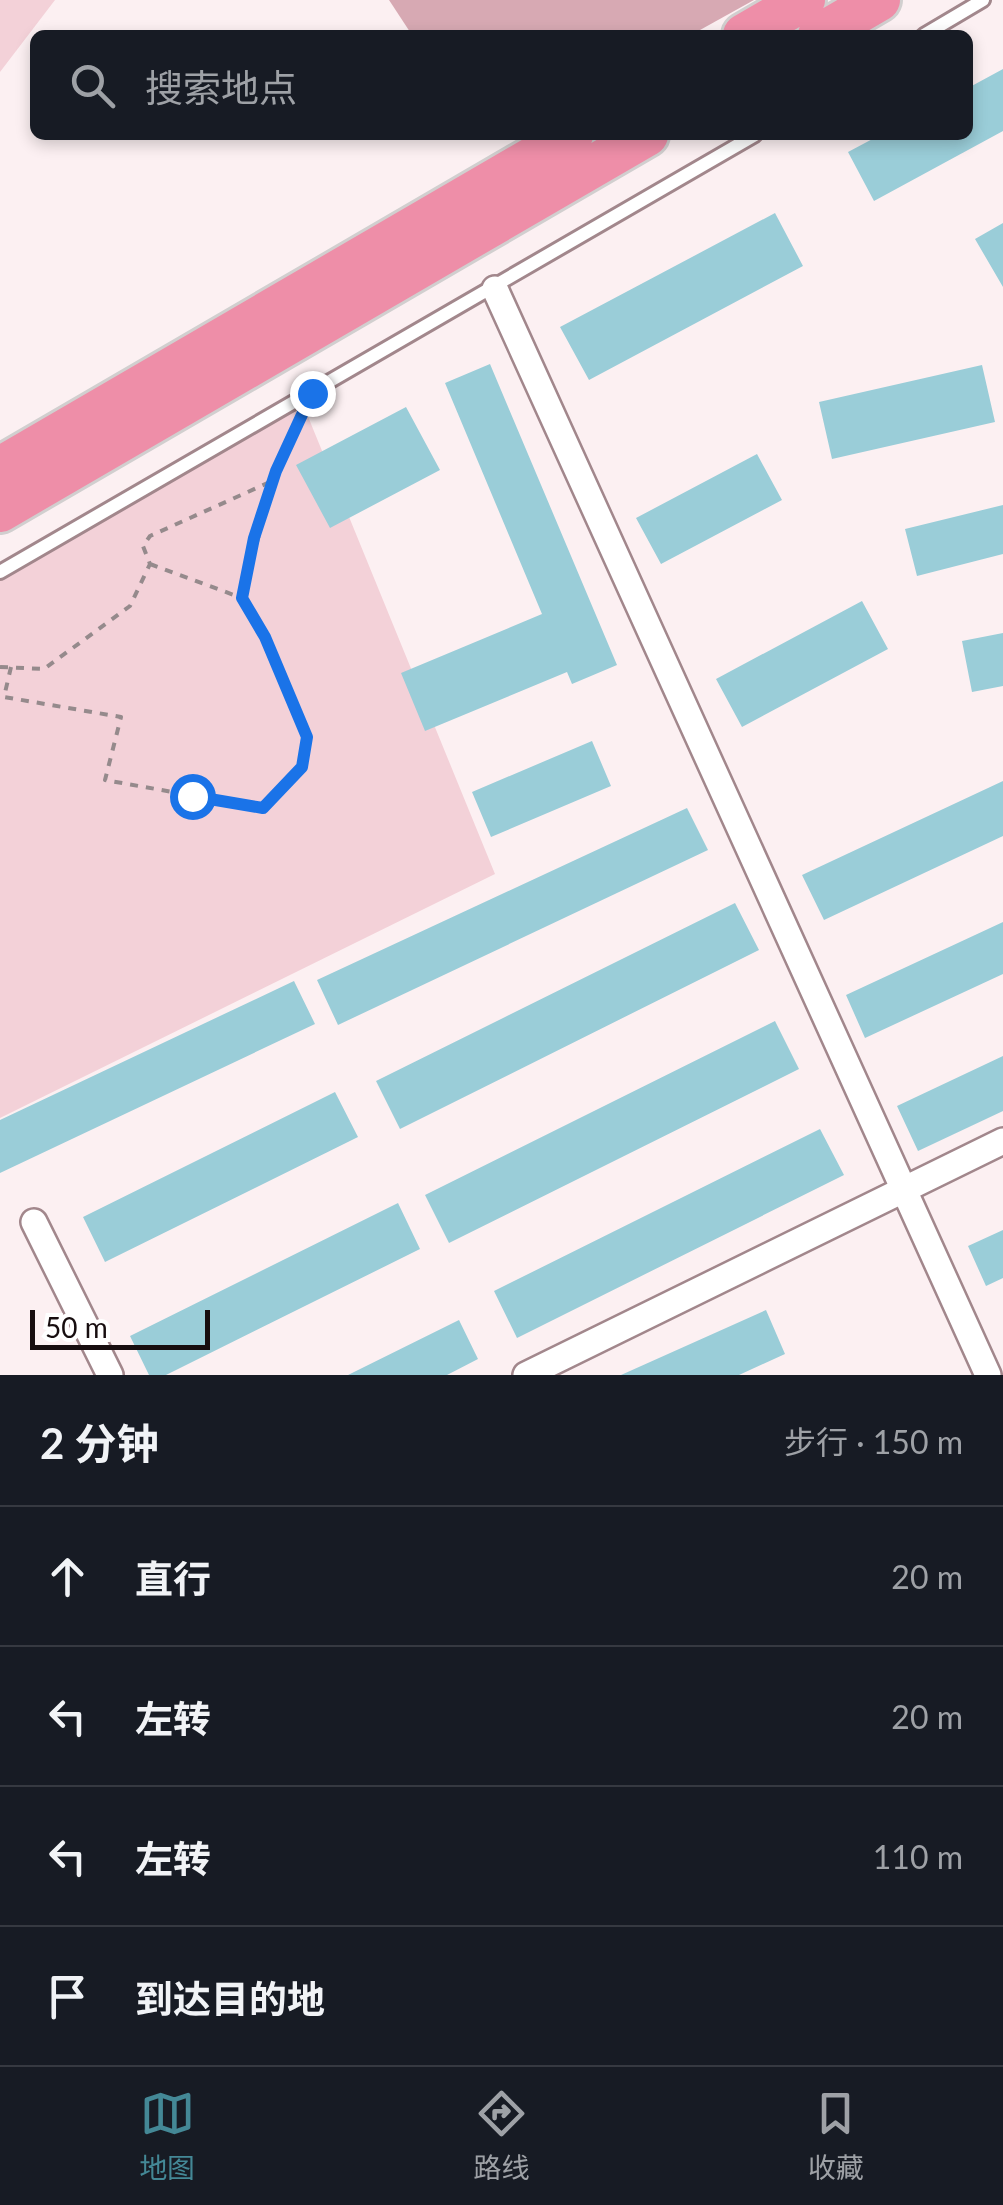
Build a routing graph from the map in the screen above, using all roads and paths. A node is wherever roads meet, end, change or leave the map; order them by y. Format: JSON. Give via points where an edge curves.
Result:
{"nodes":[{"id":1,"x":804,"y":0,"type":"edge"},
{"id":2,"x":879,"y":0,"type":"edge"},
{"id":3,"x":984,"y":0,"type":"edge"},
{"id":4,"x":753,"y":30,"type":"edge"},
{"id":5,"x":828,"y":30,"type":"edge"},
{"id":6,"x":933,"y":30,"type":"edge"},
{"id":7,"x":563,"y":140,"type":"edge"},
{"id":8,"x":638,"y":140,"type":"edge"},
{"id":9,"x":747,"y":140,"type":"edge"},
{"id":10,"x":495,"y":289,"type":"junction"},
{"id":11,"x":312,"y":393,"type":"junction"},
{"id":12,"x":0,"y":468,"type":"edge"},
{"id":13,"x":272,"y":482,"type":"junction"},
{"id":14,"x":0,"y":512,"type":"edge"},
{"id":15,"x":150,"y":564,"type":"junction"},
{"id":16,"x":0,"y":572,"type":"edge"},
{"id":17,"x":242,"y":598,"type":"junction"},
{"id":18,"x":0,"y":667,"type":"edge"},
{"id":19,"x":10,"y":667,"type":"junction"},
{"id":20,"x":1003,"y":1141,"type":"edge"},
{"id":21,"x":903,"y":1189,"type":"junction"},
{"id":22,"x":34,"y":1222,"type":"dead end"},
{"id":23,"x":110,"y":1375,"type":"edge"},
{"id":24,"x":526,"y":1375,"type":"edge"},
{"id":25,"x":988,"y":1375,"type":"edge"}],
"edges":[{"from":1,"to":4,"type":"highway"},
{"from":2,"to":5,"type":"highway"},
{"from":3,"to":6,"type":"lane"},
{"from":7,"to":12,"type":"highway"},
{"from":8,"to":14,"type":"highway"},
{"from":9,"to":10,"type":"lane"},
{"from":10,"to":11,"type":"lane"},
{"from":10,"to":21,"type":"street"},
{"from":11,"to":13,"type":"path"},
{"from":11,"to":16,"type":"lane"},
{"from":13,"to":15,"type":"path","via":[[150,536],[143,546]]},
{"from":13,"to":17,"type":"path"},
{"from":15,"to":17,"type":"path"},
{"from":15,"to":19,"type":"path","via":[[130,606],[76,646],[44,669]]},
{"from":17,"to":19,"type":"path","via":[[307,737],[302,767],[263,808],[105,780],[121,717],[4,698]]},
{"from":18,"to":19,"type":"path"},
{"from":20,"to":21,"type":"street"},
{"from":21,"to":24,"type":"street"},
{"from":21,"to":25,"type":"street"},
{"from":22,"to":23,"type":"street"}]}
